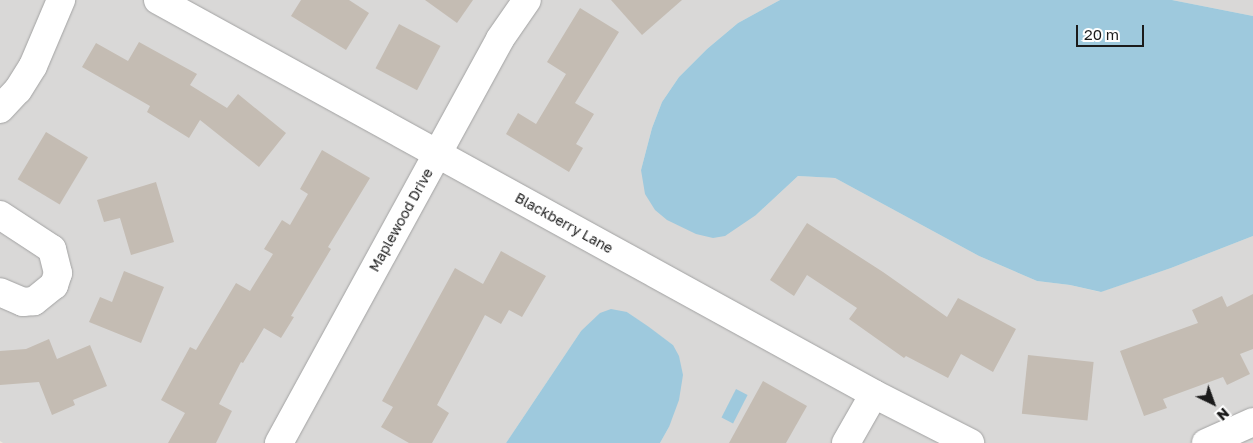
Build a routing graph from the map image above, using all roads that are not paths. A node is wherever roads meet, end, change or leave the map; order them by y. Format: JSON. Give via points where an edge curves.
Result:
{"nodes":[{"id":1,"x":61,"y":0,"type":"edge"},
{"id":2,"x":158,"y":0,"type":"edge"},
{"id":3,"x":527,"y":0,"type":"edge"},
{"id":4,"x":0,"y":109,"type":"edge"},
{"id":5,"x":438,"y":155,"type":"junction"},
{"id":6,"x":0,"y":215,"type":"edge"},
{"id":7,"x":0,"y":292,"type":"edge"},
{"id":8,"x":874,"y":394,"type":"junction"},
{"id":9,"x":1253,"y":422,"type":"edge"},
{"id":10,"x":279,"y":443,"type":"edge"},
{"id":11,"x":846,"y":443,"type":"edge"},
{"id":12,"x":970,"y":443,"type":"edge"},
{"id":13,"x":1206,"y":443,"type":"edge"}],
"edges":[{"from":1,"to":4,"type":"street","via":[[33,66],[18,90]]},
{"from":2,"to":5,"type":"street","name":"Blackberry Lane"},
{"from":3,"to":5,"type":"street","name":"Maplewood Drive","via":[[500,40]]},
{"from":5,"to":8,"type":"street","name":"Blackberry Lane"},
{"from":5,"to":10,"type":"street","name":"Maplewood Drive"},
{"from":6,"to":7,"type":"street","via":[[52,249],[58,273],[54,285],[34,301],[23,302]]},
{"from":8,"to":11,"type":"street"},
{"from":8,"to":12,"type":"street","name":"Blackberry Lane"},
{"from":9,"to":13,"type":"street"}]}
